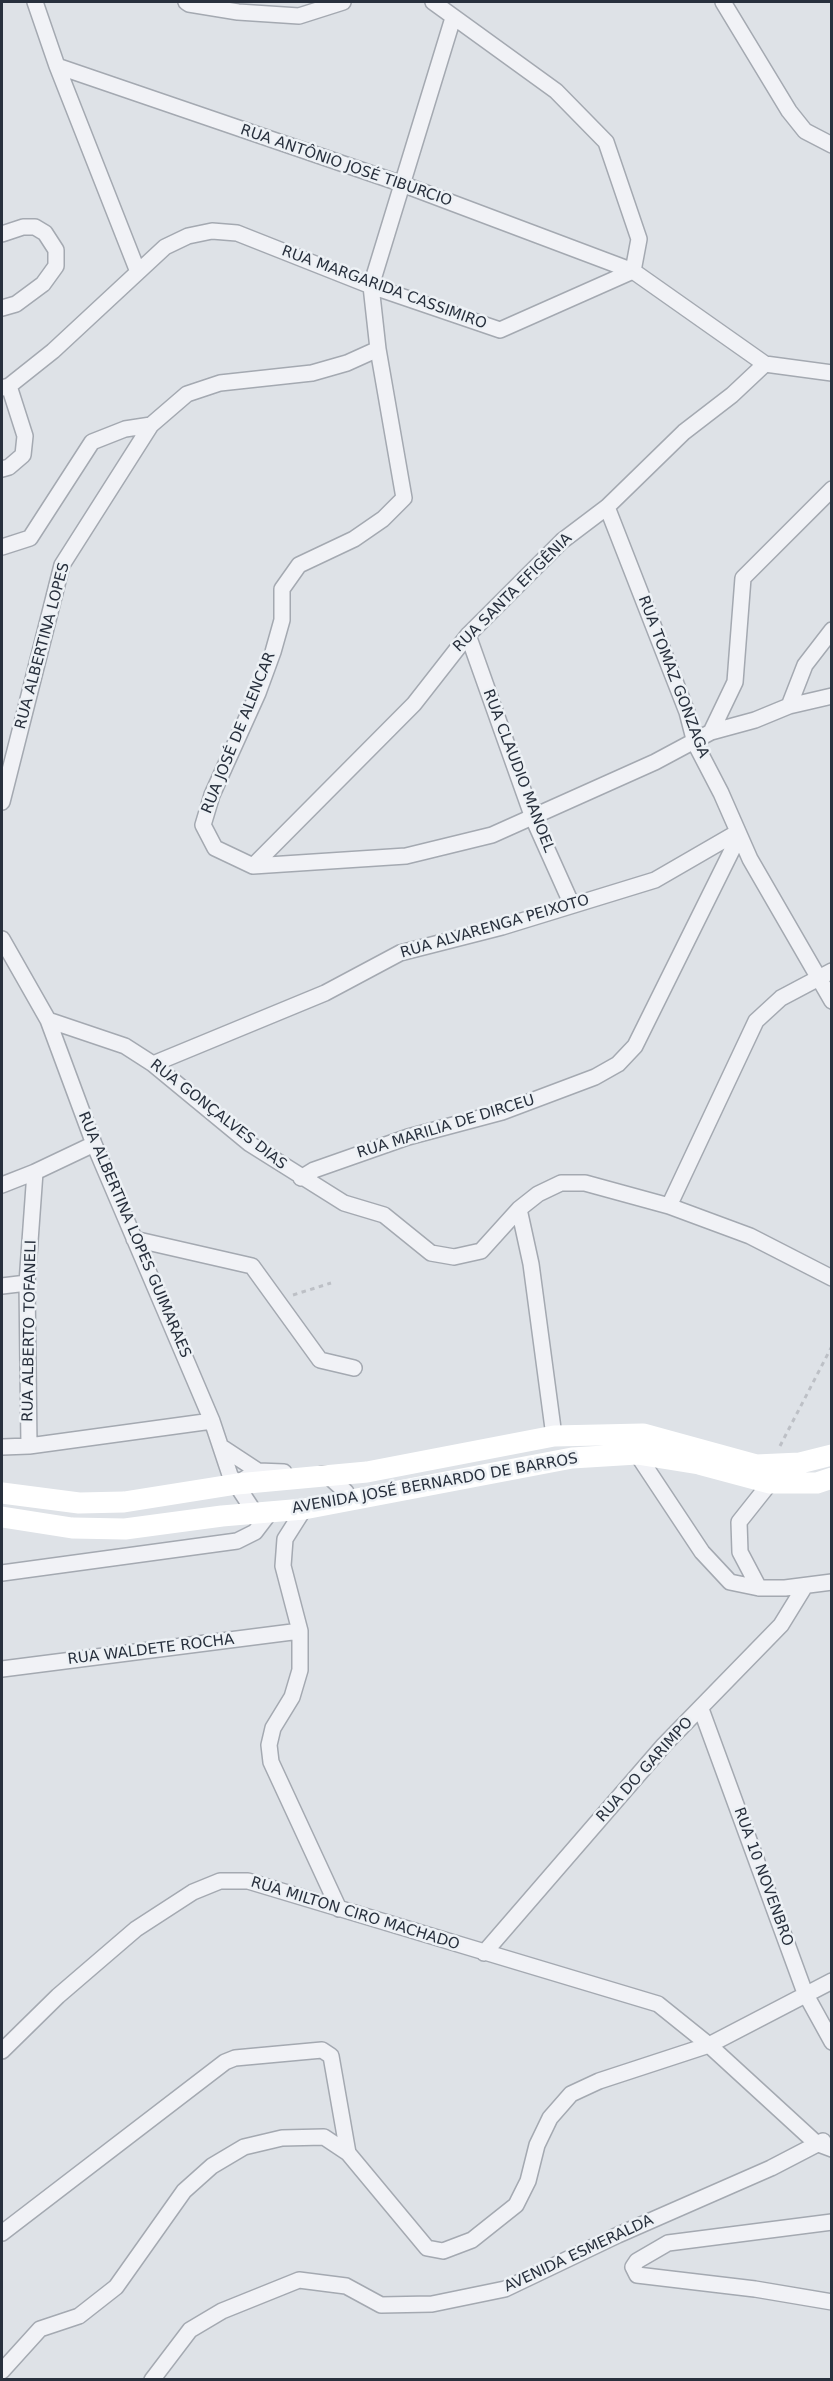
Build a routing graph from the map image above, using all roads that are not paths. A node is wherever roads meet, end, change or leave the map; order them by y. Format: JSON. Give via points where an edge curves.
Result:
{"nodes":[{"id":1,"x":35,"y":2,"type":"edge"},
{"id":2,"x":186,"y":2,"type":"edge"},
{"id":3,"x":343,"y":2,"type":"edge"},
{"id":4,"x":433,"y":2,"type":"edge"},
{"id":5,"x":723,"y":2,"type":"edge"},
{"id":6,"x":453,"y":18,"type":"junction"},
{"id":7,"x":57,"y":66,"type":"junction"},
{"id":8,"x":831,"y":145,"type":"edge"},
{"id":9,"x":402,"y":184,"type":"junction"},
{"id":10,"x":2,"y":234,"type":"edge"},
{"id":11,"x":633,"y":271,"type":"junction"},
{"id":12,"x":138,"y":272,"type":"junction"},
{"id":13,"x":371,"y":286,"type":"junction"},
{"id":14,"x":2,"y":308,"type":"edge"},
{"id":15,"x":378,"y":349,"type":"junction"},
{"id":16,"x":765,"y":364,"type":"junction"},
{"id":17,"x":831,"y":373,"type":"edge"},
{"id":18,"x":5,"y":387,"type":"edge"},
{"id":19,"x":151,"y":425,"type":"junction"},
{"id":20,"x":2,"y":470,"type":"edge"},
{"id":21,"x":831,"y":489,"type":"edge"},
{"id":22,"x":607,"y":507,"type":"junction"},
{"id":23,"x":2,"y":547,"type":"edge"},
{"id":24,"x":831,"y":630,"type":"edge"},
{"id":25,"x":468,"y":635,"type":"junction"},
{"id":26,"x":831,"y":696,"type":"edge"},
{"id":27,"x":789,"y":706,"type":"junction"},
{"id":28,"x":711,"y":732,"type":"junction"},
{"id":29,"x":695,"y":743,"type":"junction"},
{"id":30,"x":2,"y":802,"type":"edge"},
{"id":31,"x":533,"y":818,"type":"junction"},
{"id":32,"x":738,"y":834,"type":"junction"},
{"id":33,"x":253,"y":866,"type":"junction"},
{"id":34,"x":572,"y":905,"type":"junction"},
{"id":35,"x":2,"y":939,"type":"edge"},
{"id":36,"x":825,"y":974,"type":"edge"},
{"id":37,"x":831,"y":1001,"type":"edge"},
{"id":38,"x":48,"y":1020,"type":"junction"},
{"id":39,"x":153,"y":1064,"type":"junction"},
{"id":40,"x":94,"y":1144,"type":"junction"},
{"id":41,"x":35,"y":1172,"type":"junction"},
{"id":42,"x":301,"y":1178,"type":"junction"},
{"id":43,"x":2,"y":1185,"type":"edge"},
{"id":44,"x":669,"y":1206,"type":"junction"},
{"id":45,"x":519,"y":1209,"type":"junction"},
{"id":46,"x":134,"y":1239,"type":"junction"},
{"id":47,"x":831,"y":1278,"type":"edge"},
{"id":48,"x":27,"y":1283,"type":"junction"},
{"id":49,"x":2,"y":1286,"type":"edge"},
{"id":50,"x":354,"y":1368,"type":"dead end"},
{"id":51,"x":212,"y":1421,"type":"junction"},
{"id":52,"x":554,"y":1436,"type":"junction"},
{"id":53,"x":29,"y":1446,"type":"junction"},
{"id":54,"x":2,"y":1447,"type":"edge"},
{"id":55,"x":223,"y":1448,"type":"junction"},
{"id":56,"x":637,"y":1454,"type":"junction"},
{"id":57,"x":831,"y":1455,"type":"edge"},
{"id":58,"x":258,"y":1471,"type":"junction"},
{"id":59,"x":326,"y":1474,"type":"junction"},
{"id":60,"x":771,"y":1474,"type":"junction"},
{"id":61,"x":831,"y":1478,"type":"edge"},
{"id":62,"x":237,"y":1484,"type":"junction"},
{"id":63,"x":2,"y":1493,"type":"edge"},
{"id":64,"x":348,"y":1501,"type":"junction"},
{"id":65,"x":304,"y":1509,"type":"junction"},
{"id":66,"x":263,"y":1512,"type":"junction"},
{"id":67,"x":2,"y":1517,"type":"edge"},
{"id":68,"x":2,"y":1573,"type":"edge"},
{"id":69,"x":831,"y":1582,"type":"edge"},
{"id":70,"x":805,"y":1586,"type":"junction"},
{"id":71,"x":759,"y":1587,"type":"junction"},
{"id":72,"x":300,"y":1631,"type":"junction"},
{"id":73,"x":2,"y":1669,"type":"edge"},
{"id":74,"x":701,"y":1709,"type":"junction"},
{"id":75,"x":339,"y":1909,"type":"junction"},
{"id":76,"x":484,"y":1953,"type":"junction"},
{"id":77,"x":831,"y":1981,"type":"edge"},
{"id":78,"x":805,"y":1993,"type":"junction"},
{"id":79,"x":831,"y":2042,"type":"edge"},
{"id":80,"x":709,"y":2044,"type":"junction"},
{"id":81,"x":2,"y":2050,"type":"edge"},
{"id":82,"x":831,"y":2138,"type":"edge"},
{"id":83,"x":816,"y":2143,"type":"junction"},
{"id":84,"x":831,"y":2149,"type":"edge"},
{"id":85,"x":348,"y":2153,"type":"junction"},
{"id":86,"x":831,"y":2222,"type":"edge"},
{"id":87,"x":2,"y":2233,"type":"edge"},
{"id":88,"x":831,"y":2302,"type":"edge"},
{"id":89,"x":2,"y":2371,"type":"edge"},
{"id":90,"x":152,"y":2379,"type":"edge"}],
"edges":[{"from":1,"to":7,"type":"street"},
{"from":2,"to":3,"type":"street","via":[[238,12],[299,16]]},
{"from":4,"to":6,"type":"street"},
{"from":5,"to":8,"type":"street","via":[[789,111],[805,131]]},
{"from":6,"to":9,"type":"street"},
{"from":6,"to":11,"type":"street","via":[[556,91],[606,142],[639,239]]},
{"from":7,"to":9,"type":"street","name":"RUA ANTÔNIO JOSÉ TIBURCIO"},
{"from":7,"to":12,"type":"street"},
{"from":9,"to":11,"type":"street","name":"RUA ANTÔNIO JOSÉ TIBURCIO"},
{"from":9,"to":13,"type":"street"},
{"from":10,"to":14,"type":"street","via":[[35,227],[45,233],[56,250],[56,266],[43,284],[16,304]]},
{"from":11,"to":13,"type":"street","name":"RUA MARGARIDA CASSIMIRO","via":[[500,330]]},
{"from":11,"to":16,"type":"street","name":"RUA ANTÔNIO JOSÉ TIBURCIO"},
{"from":12,"to":13,"type":"street","name":"RUA MARGARIDA CASSIMIRO","via":[[165,248],[188,236],[212,231],[237,233]]},
{"from":12,"to":18,"type":"street","name":"RUA MARGARIDA CASSIMIRO","via":[[53,351]]},
{"from":13,"to":15,"type":"street"},
{"from":15,"to":19,"type":"street","name":"RUA ALBERTINA LOPES","via":[[312,373],[220,383],[187,394]]},
{"from":15,"to":33,"type":"street","name":"RUA JOSÉ DE ALENCAR","via":[[404,498],[354,539],[299,565],[282,589],[282,620],[273,652],[203,825],[215,848]]},
{"from":16,"to":17,"type":"street"},
{"from":16,"to":22,"type":"street","name":"RUA SANTA EFIGÊNIA","via":[[684,432]]},
{"from":18,"to":20,"type":"street","via":[[25,436],[23,455]]},
{"from":19,"to":23,"type":"street","via":[[125,429],[92,442],[30,538]]},
{"from":19,"to":30,"type":"street","name":"RUA ALBERTINA LOPES","via":[[62,565]]},
{"from":21,"to":28,"type":"street","via":[[743,578],[735,682]]},
{"from":22,"to":25,"type":"street","name":"RUA SANTA EFIGÊNIA","via":[[562,541]]},
{"from":22,"to":29,"type":"street","name":"RUA TOMAZ GONZAGA","via":[[687,712]]},
{"from":24,"to":27,"type":"street","via":[[805,665]]},
{"from":25,"to":31,"type":"street","name":"RUA CLAUDIO MANOEL"},
{"from":25,"to":33,"type":"street","name":"RUA SANTA EFIGÊNIA","via":[[414,704]]},
{"from":26,"to":27,"type":"street"},
{"from":27,"to":28,"type":"street"},
{"from":28,"to":29,"type":"street","name":"RUA JOSÉ DE ALENCAR"},
{"from":29,"to":31,"type":"street","name":"RUA JOSÉ DE ALENCAR"},
{"from":29,"to":32,"type":"street","name":"RUA TOMAZ GONZAGA"},
{"from":31,"to":33,"type":"street","name":"RUA JOSÉ DE ALENCAR","via":[[492,835],[406,856]]},
{"from":31,"to":34,"type":"street","name":"RUA CLAUDIO MANOEL"},
{"from":32,"to":34,"type":"street","name":"RUA ALVARENGA PEIXOTO","via":[[655,880]]},
{"from":32,"to":36,"type":"street","name":"RUA TOMAZ GONZAGA","via":[[750,859]]},
{"from":32,"to":42,"type":"street","name":"RUA MARILIA DE DIRCEU","via":[[635,1046],[618,1064],[595,1077],[502,1112],[408,1137]]},
{"from":34,"to":39,"type":"street","name":"RUA ALVARENGA PEIXOTO","via":[[400,953],[325,993]]},
{"from":35,"to":38,"type":"street"},
{"from":36,"to":37,"type":"street","name":"RUA TOMAZ GONZAGA"},
{"from":36,"to":44,"type":"street","via":[[781,998],[756,1021]]},
{"from":38,"to":39,"type":"street","name":"RUA GONÇALVES DIAS","via":[[125,1046]]},
{"from":38,"to":40,"type":"street","name":"RUA ALBERTINA LOPES GUIMARAES"},
{"from":39,"to":42,"type":"street","name":"RUA GONÇALVES DIAS","via":[[250,1144]]},
{"from":40,"to":41,"type":"street"},
{"from":40,"to":46,"type":"street","name":"RUA ALBERTINA LOPES GUIMARAES"},
{"from":41,"to":43,"type":"street"},
{"from":41,"to":48,"type":"street","name":"RUA ALBERTO TOFANELI"},
{"from":42,"to":45,"type":"street","name":"RUA GONÇALVES DIAS","via":[[344,1203],[384,1215],[431,1252],[454,1257],[481,1251]]},
{"from":44,"to":45,"type":"street","name":"RUA GONÇALVES DIAS","via":[[585,1183],[561,1183]]},
{"from":44,"to":47,"type":"street","name":"RUA GONÇALVES DIAS","via":[[750,1236]]},
{"from":45,"to":52,"type":"street","via":[[531,1264]]},
{"from":46,"to":50,"type":"street","via":[[252,1266],[320,1360]]},
{"from":46,"to":51,"type":"street","name":"RUA ALBERTINA LOPES GUIMARAES"},
{"from":48,"to":49,"type":"street"},
{"from":48,"to":53,"type":"street","name":"RUA ALBERTO TOFANELI"},
{"from":51,"to":53,"type":"street"},
{"from":51,"to":55,"type":"street","name":"RUA ALBERTINA LOPES GUIMARAES"},
{"from":52,"to":59,"type":"main road","name":"AVENIDA JOSÉ BERNARDO DE BARROS","via":[[367,1472]]},
{"from":52,"to":60,"type":"main road","name":"AVENIDA JOSÉ BERNARDO DE BARROS","via":[[643,1434],[756,1465]]},
{"from":53,"to":54,"type":"street"},
{"from":55,"to":58,"type":"street"},
{"from":55,"to":62,"type":"street","name":"RUA ALBERTINA LOPES GUIMARAES","via":[[230,1475]]},
{"from":56,"to":60,"type":"main road","name":"AVENIDA JOSÉ BERNARDO DE BARROS"},
{"from":56,"to":64,"type":"main road","name":"AVENIDA JOSÉ BERNARDO DE BARROS","via":[[572,1458]]},
{"from":56,"to":71,"type":"street","via":[[702,1552],[730,1582]]},
{"from":57,"to":60,"type":"main road","name":"AVENIDA JOSÉ BERNARDO DE BARROS"},
{"from":58,"to":59,"type":"street","name":"AVENIDA JOSÉ BERNARDO DE BARROS"},
{"from":58,"to":62,"type":"street","name":"AVENIDA JOSÉ BERNARDO DE BARROS"},
{"from":59,"to":62,"type":"main road","name":"AVENIDA JOSÉ BERNARDO DE BARROS"},
{"from":59,"to":64,"type":"street","via":[[346,1492]]},
{"from":60,"to":61,"type":"main road","name":"AVENIDA JOSÉ BERNARDO DE BARROS","via":[[817,1483]]},
{"from":60,"to":71,"type":"street","via":[[739,1522],[740,1552]]},
{"from":62,"to":63,"type":"main road","name":"AVENIDA JOSÉ BERNARDO DE BARROS","via":[[124,1502],[79,1503]]},
{"from":62,"to":66,"type":"street","name":"RUA ALBERTINA LOPES GUIMARAES"},
{"from":64,"to":65,"type":"main road","name":"AVENIDA JOSÉ BERNARDO DE BARROS"},
{"from":65,"to":66,"type":"main road","name":"AVENIDA JOSÉ BERNARDO DE BARROS"},
{"from":65,"to":72,"type":"street","via":[[285,1539],[283,1566]]},
{"from":66,"to":67,"type":"main road","name":"AVENIDA JOSÉ BERNARDO DE BARROS","via":[[125,1529],[72,1528]]},
{"from":66,"to":68,"type":"street","via":[[255,1532],[237,1541]]},
{"from":69,"to":70,"type":"street"},
{"from":70,"to":71,"type":"street"},
{"from":70,"to":74,"type":"street","name":"RUA DO GARIMPO","via":[[781,1625]]},
{"from":72,"to":73,"type":"street","name":"RUA WALDETE ROCHA"},
{"from":72,"to":75,"type":"street","via":[[300,1670],[292,1697],[273,1728],[270,1762]]},
{"from":74,"to":76,"type":"street","name":"RUA DO GARIMPO","via":[[664,1745]]},
{"from":74,"to":78,"type":"street","name":"RUA 10 NOVENBRO"},
{"from":75,"to":76,"type":"street","name":"RUA MILTON CIRO MACHADO"},
{"from":75,"to":81,"type":"street","name":"RUA MILTON CIRO MACHADO","via":[[248,1881],[220,1881],[202,1888],[136,1929]]},
{"from":76,"to":80,"type":"street","name":"RUA MILTON CIRO MACHADO","via":[[658,2004]]},
{"from":77,"to":78,"type":"street"},
{"from":78,"to":79,"type":"street","name":"RUA 10 NOVENBRO"},
{"from":78,"to":80,"type":"street"},
{"from":80,"to":83,"type":"street","name":"RUA MILTON CIRO MACHADO"},
{"from":80,"to":85,"type":"street","via":[[599,2080],[571,2094],[550,2118],[516,2205],[472,2240],[443,2251],[427,2248]]},
{"from":82,"to":83,"type":"street","name":"AVENIDA ESMERALDA"},
{"from":83,"to":84,"type":"street"},
{"from":83,"to":90,"type":"street","name":"AVENIDA ESMERALDA","via":[[771,2168],[505,2289],[432,2304],[381,2305],[346,2286],[298,2280],[222,2311],[190,2330]]},
{"from":85,"to":87,"type":"street","via":[[331,2056],[322,2050],[235,2058]]},
{"from":85,"to":89,"type":"street","via":[[324,2137],[282,2138],[244,2147],[212,2166],[184,2190],[116,2287],[79,2316],[40,2329]]},
{"from":86,"to":88,"type":"street","via":[[668,2243],[637,2262],[633,2271],[636,2275]]}]}
